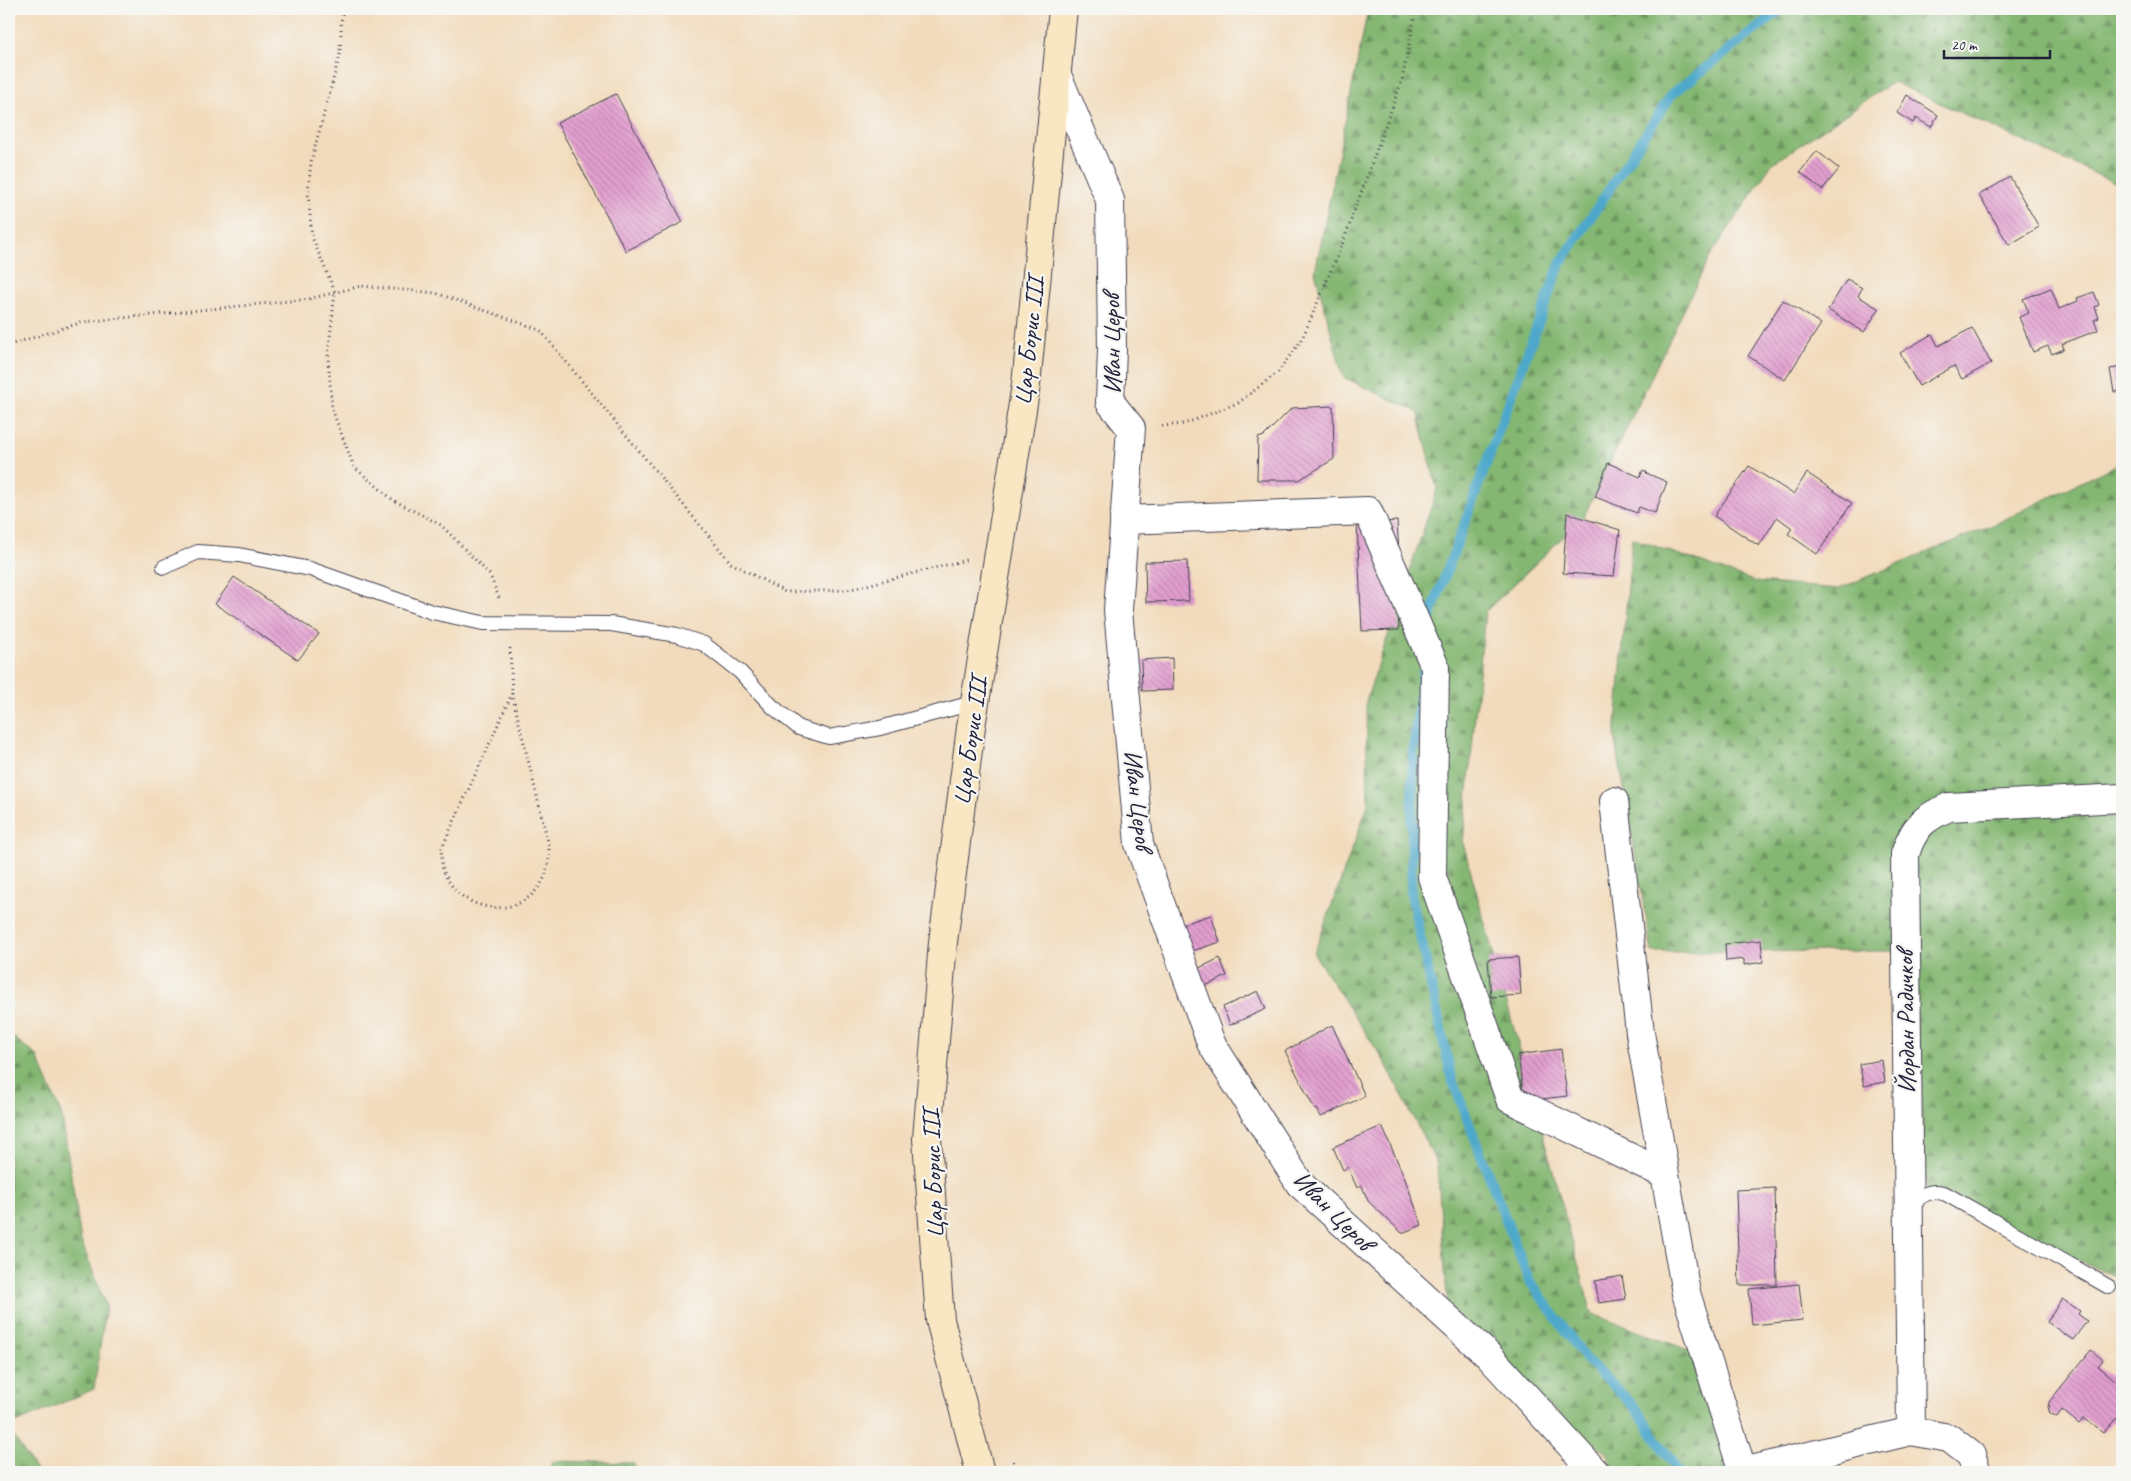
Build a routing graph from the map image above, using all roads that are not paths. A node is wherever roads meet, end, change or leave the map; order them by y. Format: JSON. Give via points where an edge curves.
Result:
{"nodes":[{"id":1,"x":1063,"y":9,"type":"edge"},
{"id":2,"x":1057,"y":75,"type":"junction"},
{"id":3,"x":1124,"y":520,"type":"junction"},
{"id":4,"x":164,"y":567,"type":"dead end"},
{"id":5,"x":976,"y":702,"type":"junction"},
{"id":6,"x":2122,"y":798,"type":"edge"},
{"id":7,"x":1614,"y":801,"type":"dead end"},
{"id":8,"x":1664,"y":1174,"type":"junction"},
{"id":9,"x":1910,"y":1214,"type":"junction"},
{"id":10,"x":2109,"y":1287,"type":"dead end"},
{"id":11,"x":1911,"y":1431,"type":"junction"},
{"id":12,"x":980,"y":1472,"type":"edge"},
{"id":13,"x":1595,"y":1472,"type":"edge"},
{"id":14,"x":1743,"y":1472,"type":"edge"},
{"id":15,"x":1977,"y":1472,"type":"edge"}],
"edges":[{"from":1,"to":2,"type":"street","name":"Цар Борис III"},
{"from":2,"to":3,"type":"street","name":"Иван Церов","via":[[1110,200],[1110,402],[1132,428]]},
{"from":2,"to":5,"type":"street","name":"Цар Борис III","via":[[1026,385]]},
{"from":3,"to":8,"type":"street","via":[[1368,511],[1435,667],[1432,877],[1510,1099]]},
{"from":3,"to":13,"type":"street","name":"Иван Церов","via":[[1118,610],[1139,844],[1211,1043],[1300,1184],[1489,1356]]},
{"from":4,"to":5,"type":"lane","via":[[198,552],[240,555],[310,569],[432,612],[483,623],[611,624],[677,635],[704,644],[740,672],[773,707],[799,728],[829,737],[880,728]]},
{"from":5,"to":12,"type":"street","name":"Цар Борис III","via":[[943,942],[927,1139],[940,1320]]},
{"from":6,"to":9,"type":"street","name":"Йордан Радичков","via":[[1949,807],[1930,815],[1918,825],[1910,839],[1904,854],[1904,873]]},
{"from":7,"to":8,"type":"street","via":[[1640,1033]]},
{"from":8,"to":14,"type":"street","via":[[1686,1293]]},
{"from":9,"to":10,"type":"lane","via":[[1916,1199],[1934,1192],[1946,1194]]},
{"from":9,"to":11,"type":"street","name":"Йордан Радичков"},
{"from":11,"to":14,"type":"street"},
{"from":11,"to":15,"type":"street","via":[[1949,1438],[1971,1454]]}]}
